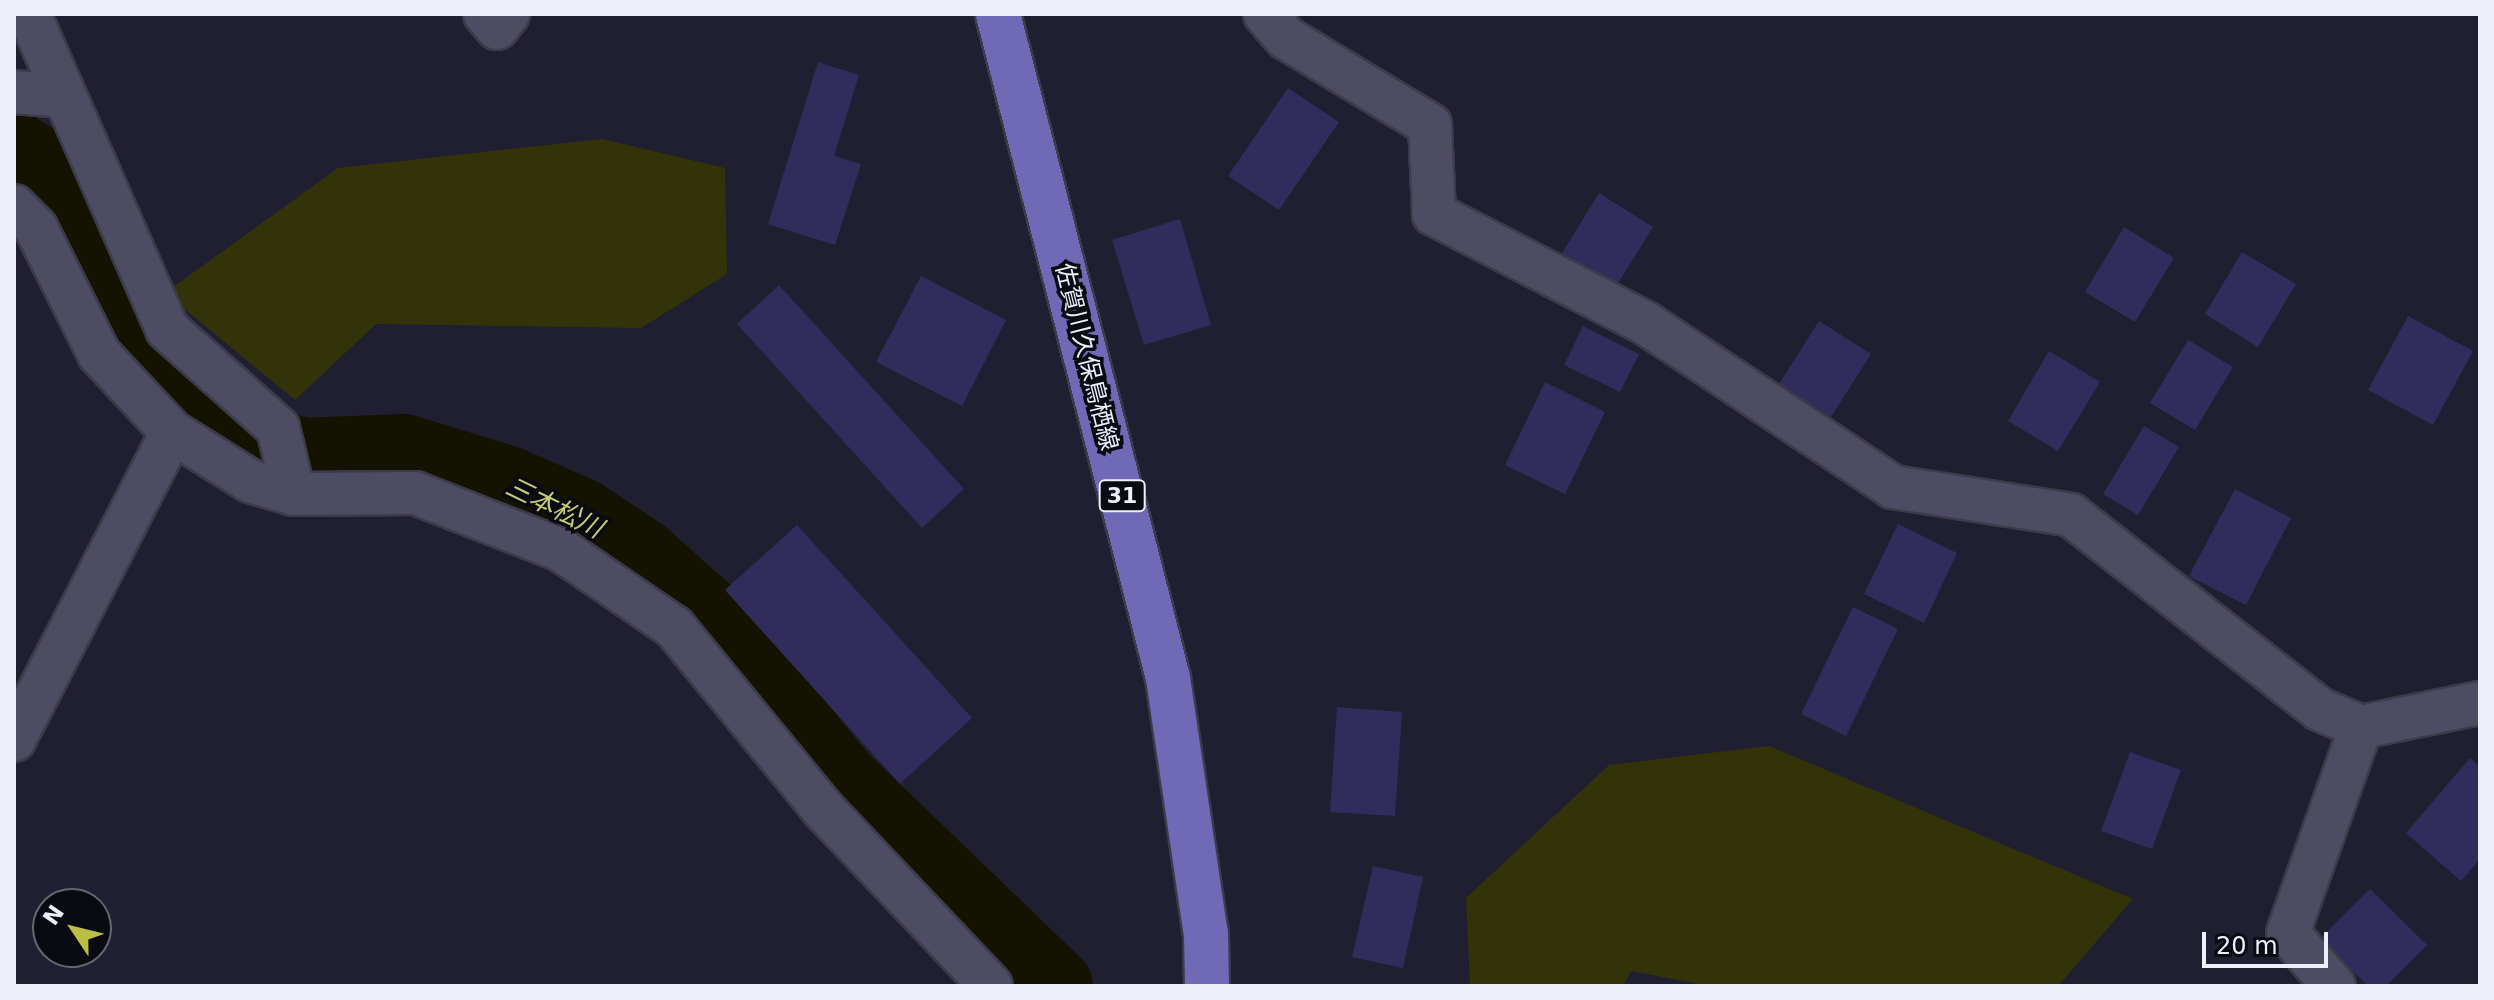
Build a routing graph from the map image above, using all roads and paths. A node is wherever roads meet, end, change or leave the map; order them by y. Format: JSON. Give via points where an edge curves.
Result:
{"nodes":[{"id":1,"x":29,"y":14,"type":"edge"},
{"id":2,"x":485,"y":14,"type":"edge"},
{"id":3,"x":508,"y":14,"type":"edge"},
{"id":4,"x":998,"y":14,"type":"edge"},
{"id":5,"x":1265,"y":14,"type":"edge"},
{"id":6,"x":14,"y":92,"type":"edge"},
{"id":7,"x":64,"y":96,"type":"junction"},
{"id":8,"x":14,"y":206,"type":"edge"},
{"id":9,"x":172,"y":432,"type":"junction"},
{"id":10,"x":294,"y":494,"type":"junction"},
{"id":11,"x":2480,"y":703,"type":"edge"},
{"id":12,"x":2361,"y":727,"type":"junction"},
{"id":13,"x":14,"y":740,"type":"edge"},
{"id":14,"x":991,"y":986,"type":"edge"},
{"id":15,"x":1207,"y":986,"type":"edge"},
{"id":16,"x":2334,"y":986,"type":"edge"}],
"edges":[{"from":1,"to":7,"type":"street"},
{"from":2,"to":3,"type":"street","via":[[497,28]]},
{"from":4,"to":15,"type":"main road","name":"佐賀川久保鳥栖線","number":"31","via":[[1168,678],[1206,934]]},
{"from":5,"to":12,"type":"street","via":[[1286,38],[1430,125],[1434,214],[1647,324],[1893,487],[2071,515],[2319,709]]},
{"from":6,"to":7,"type":"street"},
{"from":7,"to":10,"type":"street","via":[[167,329],[278,428]]},
{"from":8,"to":9,"type":"street","via":[[36,228],[99,354]]},
{"from":9,"to":10,"type":"street","via":[[250,481]]},
{"from":9,"to":13,"type":"street"},
{"from":10,"to":14,"type":"street","via":[[415,493],[561,550],[674,627],[822,808]]},
{"from":11,"to":12,"type":"street"},
{"from":12,"to":16,"type":"street","via":[[2288,933]]}]}
